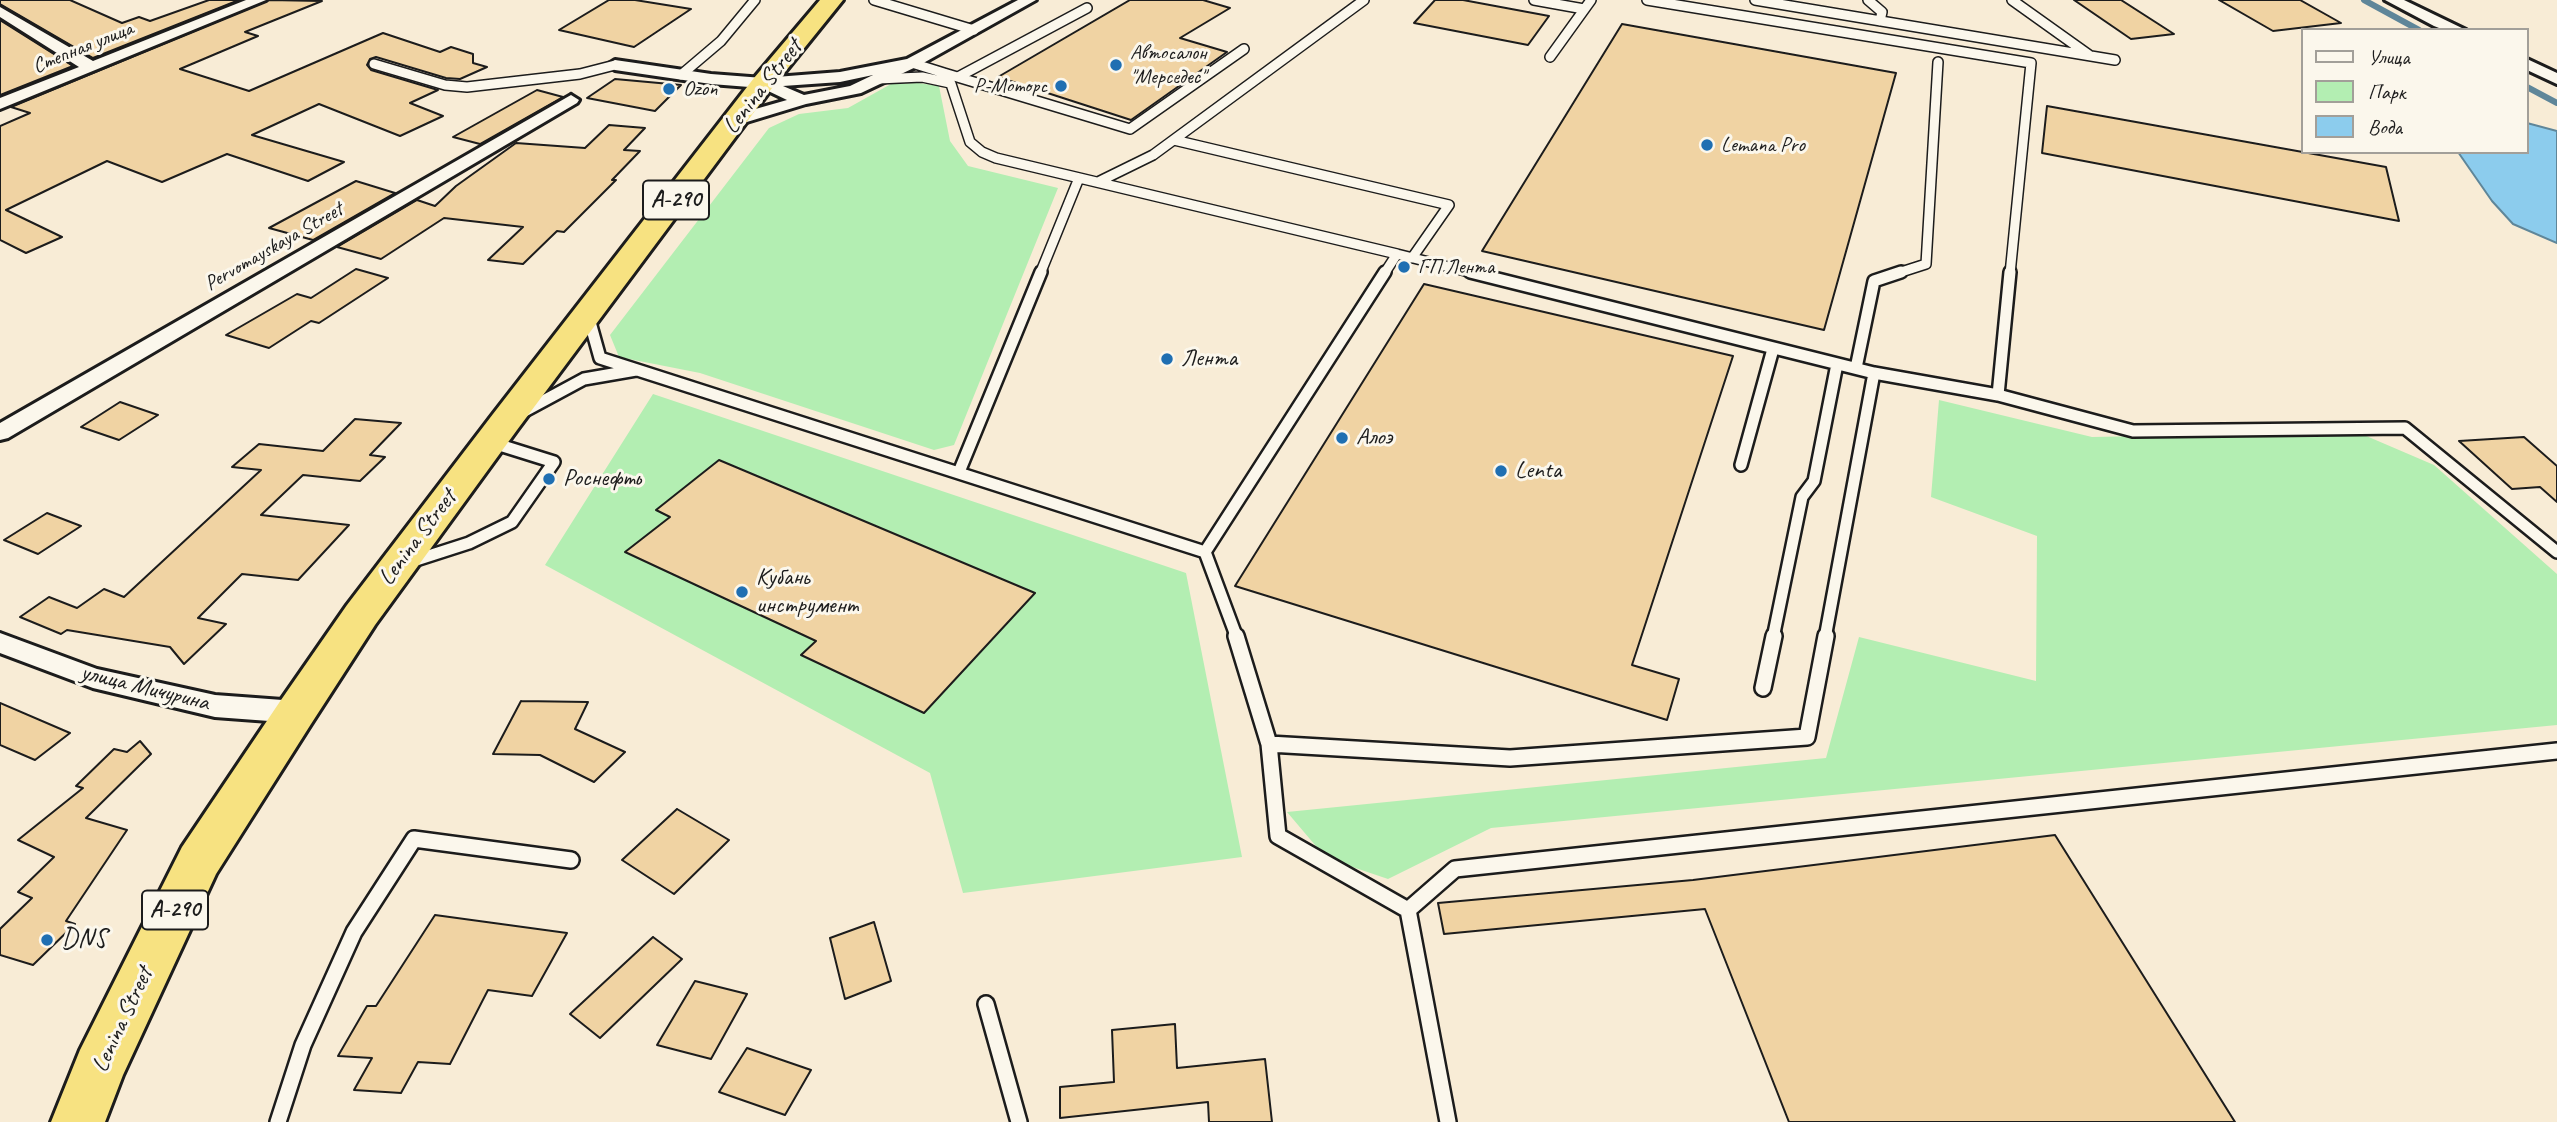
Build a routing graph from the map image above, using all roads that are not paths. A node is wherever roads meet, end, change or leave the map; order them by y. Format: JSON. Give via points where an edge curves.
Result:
{"nodes":[{"id":1,"x":259,"y":0,"type":"edge"},
{"id":2,"x":755,"y":0,"type":"edge"},
{"id":3,"x":832,"y":0,"type":"edge"},
{"id":4,"x":874,"y":0,"type":"edge"},
{"id":5,"x":1029,"y":0,"type":"edge"},
{"id":6,"x":1364,"y":0,"type":"edge"},
{"id":7,"x":1534,"y":0,"type":"edge"},
{"id":8,"x":1591,"y":0,"type":"edge"},
{"id":9,"x":1647,"y":0,"type":"edge"},
{"id":10,"x":1755,"y":0,"type":"edge"},
{"id":11,"x":1868,"y":0,"type":"edge"},
{"id":12,"x":2012,"y":0,"type":"edge"},
{"id":13,"x":2392,"y":0,"type":"edge"},
{"id":14,"x":1087,"y":8,"type":"dead end"},
{"id":15,"x":1584,"y":9,"type":"junction"},
{"id":16,"x":0,"y":11,"type":"edge"},
{"id":17,"x":1880,"y":21,"type":"junction"},
{"id":18,"x":2455,"y":28,"type":"edge"},
{"id":19,"x":974,"y":30,"type":"junction"},
{"id":20,"x":1244,"y":49,"type":"dead end"},
{"id":21,"x":2529,"y":51,"type":"edge"},
{"id":22,"x":787,"y":54,"type":"junction"},
{"id":23,"x":2091,"y":56,"type":"junction"},
{"id":24,"x":1550,"y":57,"type":"dead end"},
{"id":25,"x":2115,"y":60,"type":"dead end"},
{"id":26,"x":2557,"y":60,"type":"edge"},
{"id":27,"x":1938,"y":62,"type":"dead end"},
{"id":28,"x":912,"y":63,"type":"junction"},
{"id":29,"x":374,"y":64,"type":"dead end"},
{"id":30,"x":615,"y":65,"type":"joint"},
{"id":31,"x":2529,"y":65,"type":"edge"},
{"id":32,"x":91,"y":68,"type":"junction"},
{"id":33,"x":681,"y":75,"type":"junction"},
{"id":34,"x":821,"y":79,"type":"junction"},
{"id":35,"x":878,"y":79,"type":"junction"},
{"id":36,"x":2557,"y":79,"type":"edge"},
{"id":37,"x":955,"y":81,"type":"junction"},
{"id":38,"x":763,"y":83,"type":"junction"},
{"id":39,"x":571,"y":100,"type":"dead end"},
{"id":40,"x":803,"y":100,"type":"junction"},
{"id":41,"x":0,"y":104,"type":"edge"},
{"id":42,"x":737,"y":120,"type":"junction"},
{"id":43,"x":1174,"y":140,"type":"junction"},
{"id":44,"x":1079,"y":177,"type":"junction"},
{"id":45,"x":1098,"y":182,"type":"junction"},
{"id":46,"x":1397,"y":254,"type":"junction"},
{"id":47,"x":1412,"y":258,"type":"junction"},
{"id":48,"x":588,"y":315,"type":"junction"},
{"id":49,"x":1773,"y":349,"type":"junction"},
{"id":50,"x":1837,"y":364,"type":"junction"},
{"id":51,"x":1856,"y":368,"type":"junction"},
{"id":52,"x":639,"y":369,"type":"junction"},
{"id":53,"x":1874,"y":373,"type":"junction"},
{"id":54,"x":1998,"y":395,"type":"junction"},
{"id":55,"x":497,"y":432,"type":"junction"},
{"id":56,"x":0,"y":433,"type":"edge"},
{"id":57,"x":1741,"y":465,"type":"dead end"},
{"id":58,"x":959,"y":472,"type":"junction"},
{"id":59,"x":1205,"y":552,"type":"junction"},
{"id":60,"x":2557,"y":552,"type":"edge"},
{"id":61,"x":396,"y":566,"type":"junction"},
{"id":62,"x":0,"y":643,"type":"edge"},
{"id":63,"x":1763,"y":688,"type":"dead end"},
{"id":64,"x":296,"y":712,"type":"junction"},
{"id":65,"x":1269,"y":744,"type":"junction"},
{"id":66,"x":2557,"y":751,"type":"edge"},
{"id":67,"x":571,"y":860,"type":"dead end"},
{"id":68,"x":1408,"y":910,"type":"junction"},
{"id":69,"x":986,"y":1004,"type":"dead end"},
{"id":70,"x":78,"y":1122,"type":"edge"},
{"id":71,"x":278,"y":1122,"type":"edge"},
{"id":72,"x":1019,"y":1122,"type":"edge"},
{"id":73,"x":1448,"y":1122,"type":"edge"}],
"edges":[{"from":1,"to":32,"type":"street","name":"Степная улица"},
{"from":2,"to":33,"type":"lane","via":[[722,41]]},
{"from":3,"to":22,"type":"highway","name":"Lenina Street","number":"А-290"},
{"from":4,"to":19,"type":"lane"},
{"from":5,"to":19,"type":"street"},
{"from":6,"to":43,"type":"lane"},
{"from":7,"to":15,"type":"lane"},
{"from":8,"to":15,"type":"lane"},
{"from":9,"to":54,"type":"lane","via":[[2031,63]]},
{"from":10,"to":17,"type":"lane"},
{"from":11,"to":17,"type":"lane","via":[[1882,12]]},
{"from":12,"to":23,"type":"lane"},
{"from":13,"to":18,"type":"street"},
{"from":14,"to":37,"type":"lane"},
{"from":15,"to":24,"type":"lane"},
{"from":16,"to":32,"type":"street"},
{"from":17,"to":23,"type":"lane"},
{"from":19,"to":28,"type":"street"},
{"from":20,"to":37,"type":"lane","via":[[1130,129]]},
{"from":21,"to":26,"type":"street"},
{"from":22,"to":34,"type":"street","via":[[801,71]]},
{"from":22,"to":38,"type":"highway","name":"Lenina Street","number":"А-290"},
{"from":23,"to":25,"type":"lane"},
{"from":27,"to":51,"type":"lane","via":[[1926,264],[1874,281]]},
{"from":28,"to":34,"type":"street"},
{"from":28,"to":35,"type":"street"},
{"from":28,"to":37,"type":"lane","via":[[927,65]]},
{"from":29,"to":30,"type":"lane","via":[[467,87],[580,74]]},
{"from":30,"to":33,"type":"street"},
{"from":31,"to":36,"type":"street"},
{"from":32,"to":41,"type":"street","name":"Степная улица"},
{"from":33,"to":38,"type":"street"},
{"from":34,"to":38,"type":"street"},
{"from":35,"to":37,"type":"lane"},
{"from":35,"to":40,"type":"street","via":[[837,95]]},
{"from":37,"to":44,"type":"lane","via":[[970,142],[982,152]]},
{"from":38,"to":40,"type":"street"},
{"from":38,"to":42,"type":"highway","name":"Lenina Street","number":"А-290"},
{"from":39,"to":56,"type":"street","name":"Pervomayskaya Street"},
{"from":40,"to":42,"type":"street"},
{"from":42,"to":48,"type":"highway","name":"Lenina Street","number":"А-290"},
{"from":43,"to":45,"type":"lane"},
{"from":43,"to":47,"type":"lane","via":[[1449,205]]},
{"from":44,"to":45,"type":"lane"},
{"from":44,"to":58,"type":"lane"},
{"from":45,"to":46,"type":"lane"},
{"from":46,"to":47,"type":"lane"},
{"from":46,"to":59,"type":"lane"},
{"from":47,"to":49,"type":"lane"},
{"from":48,"to":52,"type":"lane","via":[[600,358]]},
{"from":48,"to":55,"type":"highway","name":"Lenina Street","number":"А-290"},
{"from":49,"to":50,"type":"lane"},
{"from":49,"to":57,"type":"lane"},
{"from":50,"to":51,"type":"lane"},
{"from":50,"to":63,"type":"lane","via":[[1814,481],[1802,498]]},
{"from":51,"to":53,"type":"lane"},
{"from":52,"to":55,"type":"lane","via":[[584,379]]},
{"from":52,"to":58,"type":"lane"},
{"from":53,"to":54,"type":"lane"},
{"from":53,"to":65,"type":"lane","via":[[1807,737],[1510,758]]},
{"from":54,"to":60,"type":"lane","via":[[2133,431],[2405,428]]},
{"from":55,"to":61,"type":"highway","name":"Lenina Street","number":"А-290"},
{"from":55,"to":61,"type":"lane","via":[[554,462],[512,522],[469,543]]},
{"from":58,"to":59,"type":"lane"},
{"from":59,"to":65,"type":"lane","via":[[1227,606]]},
{"from":61,"to":64,"type":"highway","name":"Lenina Street","number":"А-290"},
{"from":62,"to":64,"type":"street","name":"улица Мичурина","via":[[106,681],[215,706]]},
{"from":64,"to":70,"type":"highway","name":"Lenina Street","number":"А-290","via":[[199,860],[99,1068]]},
{"from":65,"to":68,"type":"lane","via":[[1278,836]]},
{"from":66,"to":68,"type":"lane","via":[[1455,869]]},
{"from":67,"to":71,"type":"lane","via":[[414,838],[354,932],[303,1045]]},
{"from":68,"to":73,"type":"lane"},
{"from":69,"to":72,"type":"lane"}]}
